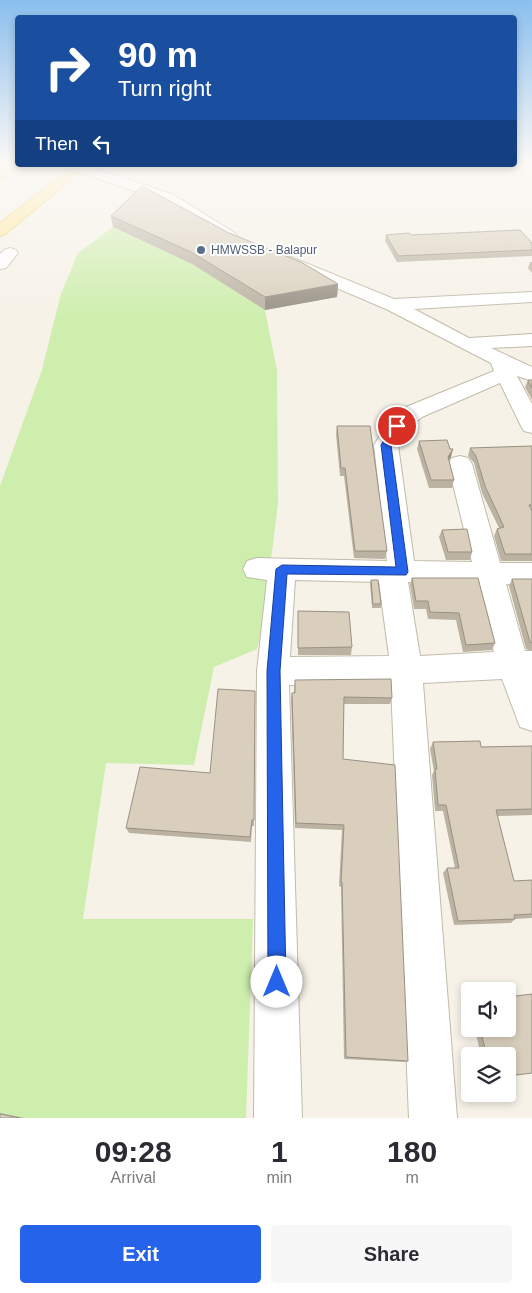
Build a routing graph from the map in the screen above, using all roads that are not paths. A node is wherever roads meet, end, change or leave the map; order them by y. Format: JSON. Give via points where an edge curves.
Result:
{"nodes":[{"id":1,"x":20,"y":215,"type":"edge"},
{"id":2,"x":196,"y":215,"type":"edge"},
{"id":3,"x":0,"y":231,"type":"edge"},
{"id":4,"x":247,"y":244,"type":"edge"},
{"id":5,"x":274,"y":255,"type":"edge"},
{"id":6,"x":532,"y":297,"type":"edge"},
{"id":7,"x":392,"y":305,"type":"junction"},
{"id":8,"x":532,"y":340,"type":"edge"},
{"id":9,"x":465,"y":344,"type":"junction"},
{"id":10,"x":502,"y":366,"type":"junction"},
{"id":11,"x":532,"y":375,"type":"edge"},
{"id":12,"x":532,"y":426,"type":"edge"},
{"id":13,"x":460,"y":464,"type":"dead end"},
{"id":14,"x":397,"y":572,"type":"junction"},
{"id":15,"x":487,"y":573,"type":"junction"},
{"id":16,"x":532,"y":574,"type":"edge"},
{"id":17,"x":522,"y":665,"type":"edge"},
{"id":18,"x":406,"y":670,"type":"junction"},
{"id":19,"x":274,"y":671,"type":"junction"},
{"id":20,"x":532,"y":716,"type":"edge"},
{"id":21,"x":278,"y":1118,"type":"edge"},
{"id":22,"x":433,"y":1118,"type":"edge"}],
"edges":[{"from":1,"to":3,"type":"main road"},
{"from":2,"to":4,"type":"street"},
{"from":5,"to":7,"type":"street"},
{"from":6,"to":7,"type":"street"},
{"from":7,"to":9,"type":"street"},
{"from":8,"to":9,"type":"street"},
{"from":9,"to":10,"type":"street"},
{"from":10,"to":11,"type":"street"},
{"from":10,"to":12,"type":"street"},
{"from":10,"to":14,"type":"street","via":[[414,412],[397,426],[386,445]]},
{"from":13,"to":15,"type":"street"},
{"from":14,"to":15,"type":"street"},
{"from":14,"to":18,"type":"street"},
{"from":14,"to":19,"type":"street","via":[[269,569]]},
{"from":15,"to":16,"type":"street"},
{"from":15,"to":17,"type":"street"},
{"from":17,"to":18,"type":"street"},
{"from":17,"to":20,"type":"street"},
{"from":18,"to":19,"type":"street"},
{"from":18,"to":22,"type":"street"},
{"from":19,"to":21,"type":"street"}]}
